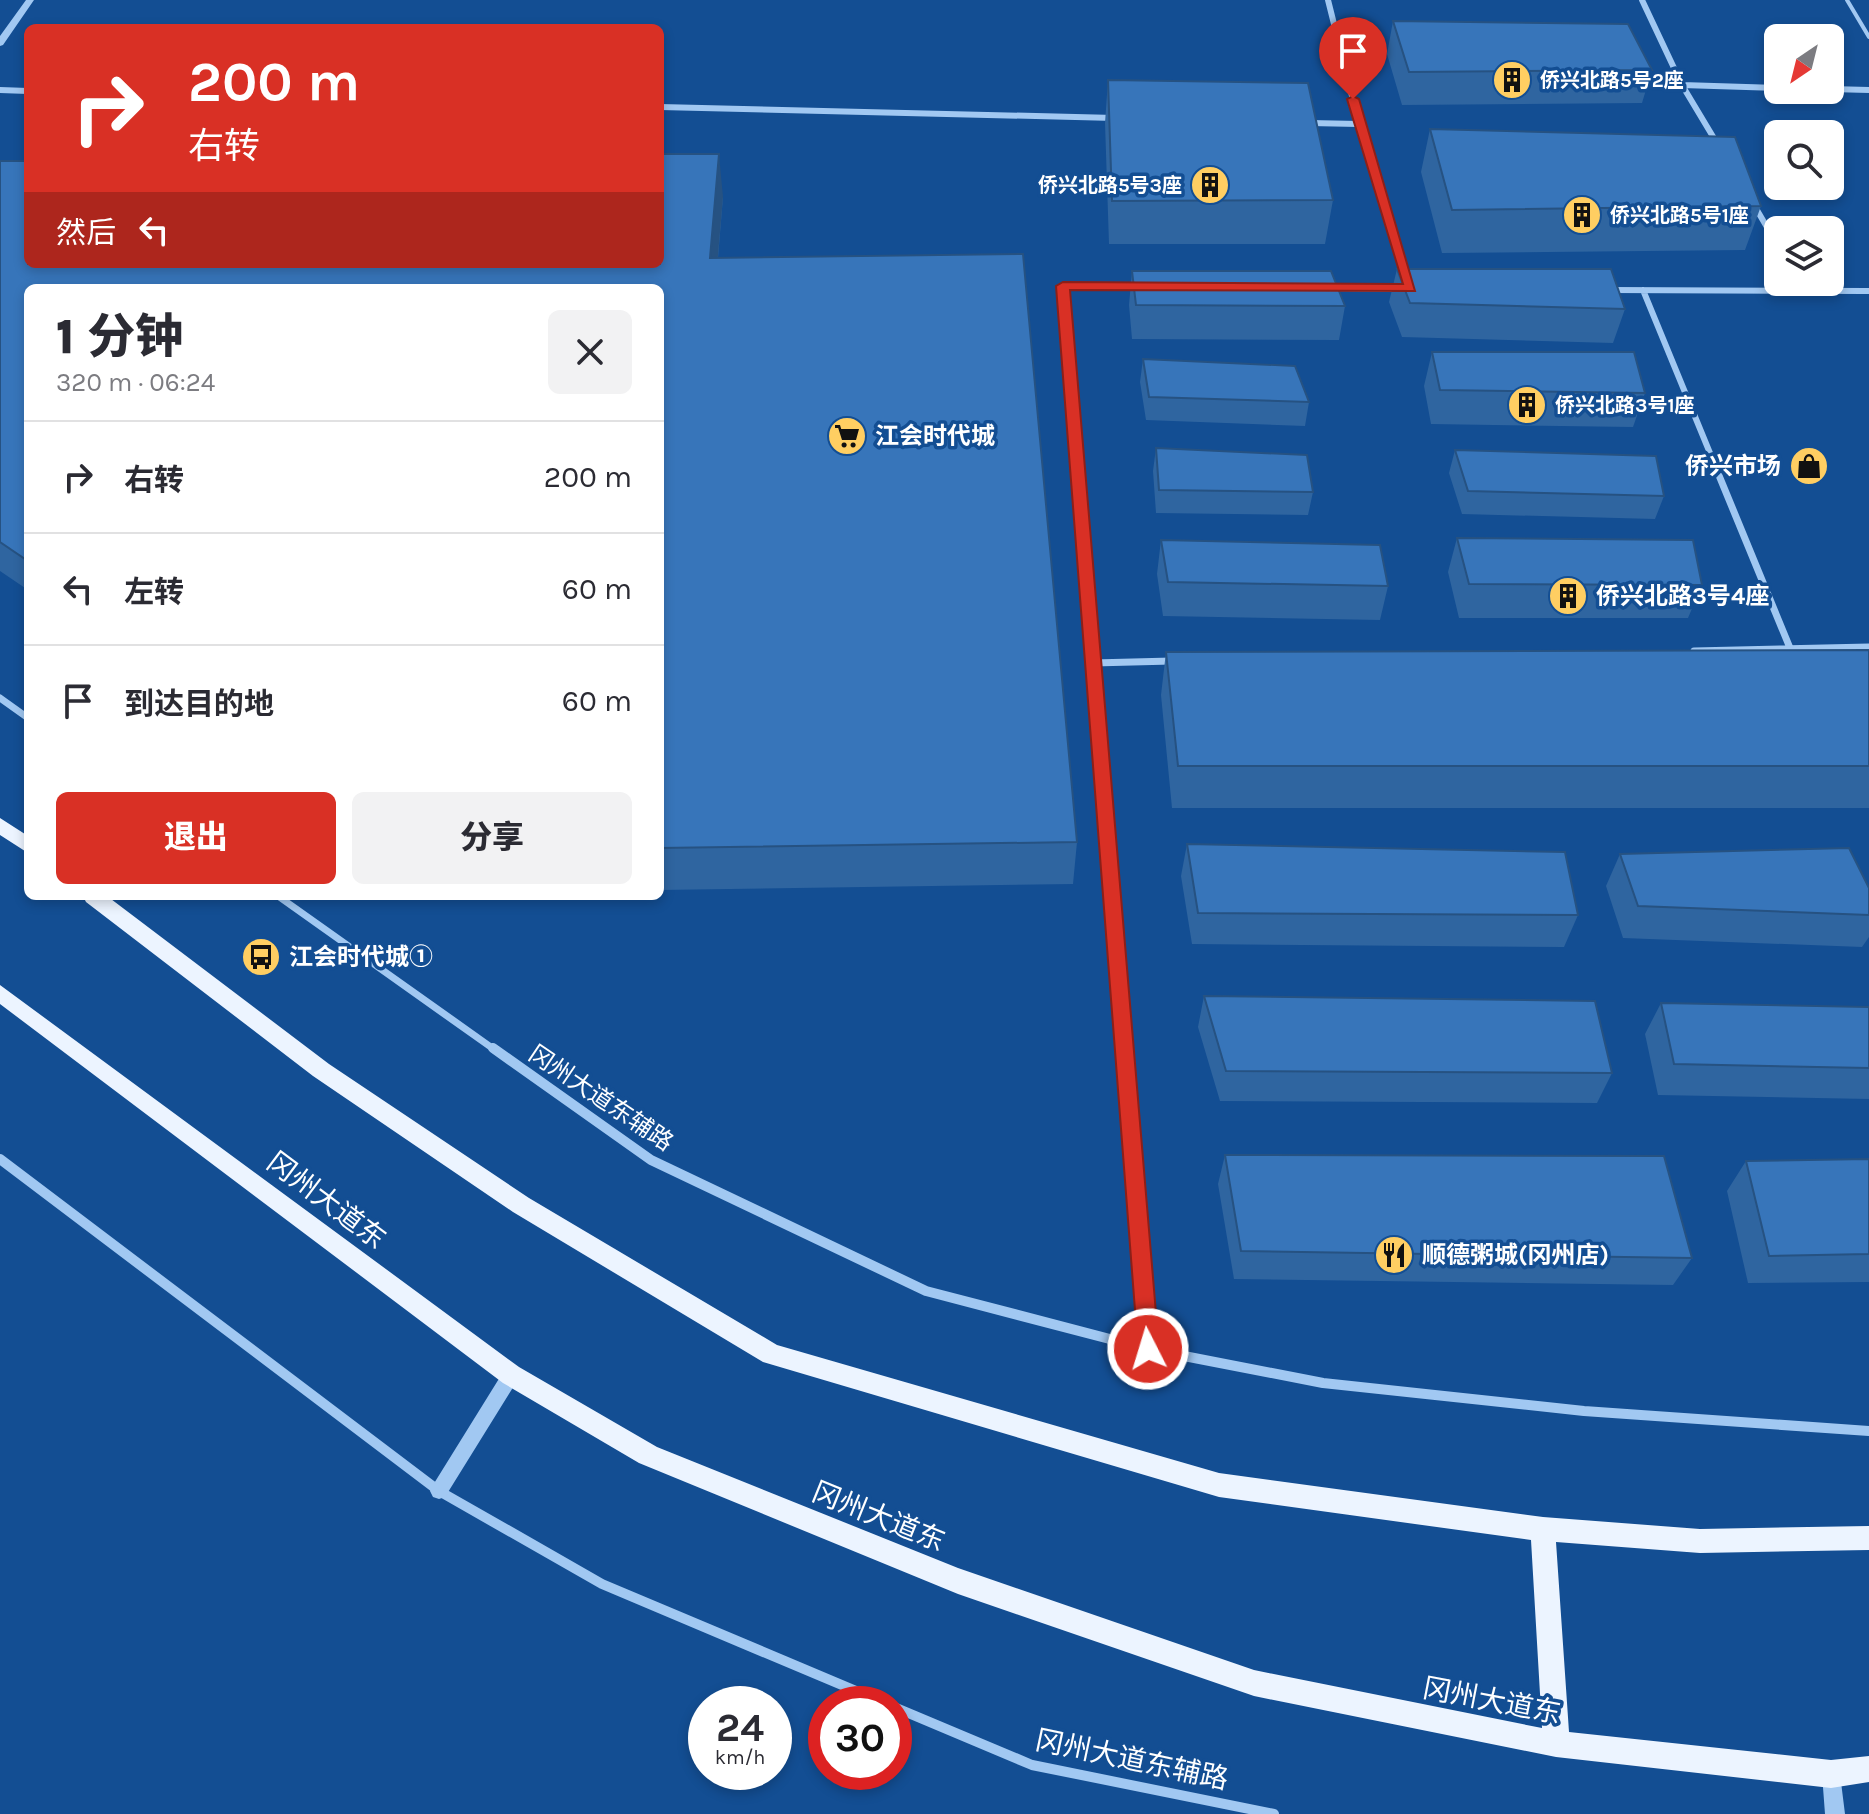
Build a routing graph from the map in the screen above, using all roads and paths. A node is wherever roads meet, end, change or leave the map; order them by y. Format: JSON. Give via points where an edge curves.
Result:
{"nodes":[{"id":1,"x":30,"y":0,"type":"edge"},
{"id":2,"x":1328,"y":0,"type":"edge"},
{"id":3,"x":1642,"y":0,"type":"edge"},
{"id":4,"x":1847,"y":0,"type":"edge"},
{"id":5,"x":1869,"y":37,"type":"edge"},
{"id":6,"x":0,"y":43,"type":"edge"},
{"id":7,"x":1682,"y":85,"type":"junction"},
{"id":8,"x":1764,"y":88,"type":"edge"},
{"id":9,"x":1844,"y":89,"type":"edge"},
{"id":10,"x":0,"y":90,"type":"edge"},
{"id":11,"x":1869,"y":90,"type":"edge"},
{"id":12,"x":24,"y":91,"type":"edge"},
{"id":13,"x":664,"y":107,"type":"edge"},
{"id":14,"x":1121,"y":118,"type":"edge"},
{"id":15,"x":1296,"y":123,"type":"edge"},
{"id":16,"x":1359,"y":124,"type":"junction"},
{"id":17,"x":1722,"y":152,"type":"edge"},
{"id":18,"x":1746,"y":192,"type":"edge"},
{"id":19,"x":1764,"y":222,"type":"edge"},
{"id":20,"x":1142,"y":286,"type":"edge"},
{"id":21,"x":1316,"y":288,"type":"edge"},
{"id":22,"x":1596,"y":290,"type":"edge"},
{"id":23,"x":1643,"y":290,"type":"junction"},
{"id":24,"x":1764,"y":290,"type":"edge"},
{"id":25,"x":1844,"y":291,"type":"edge"},
{"id":26,"x":1869,"y":291,"type":"edge"},
{"id":27,"x":1869,"y":647,"type":"edge"},
{"id":28,"x":1790,"y":648,"type":"junction"},
{"id":29,"x":1679,"y":651,"type":"edge"},
{"id":30,"x":1188,"y":661,"type":"edge"},
{"id":31,"x":1093,"y":663,"type":"junction"},
{"id":32,"x":0,"y":698,"type":"edge"},
{"id":33,"x":24,"y":715,"type":"edge"},
{"id":34,"x":0,"y":825,"type":"edge"},
{"id":35,"x":24,"y":843,"type":"edge"},
{"id":36,"x":98,"y":900,"type":"edge"},
{"id":37,"x":284,"y":900,"type":"edge"},
{"id":38,"x":0,"y":993,"type":"edge"},
{"id":39,"x":0,"y":1159,"type":"edge"},
{"id":40,"x":1148,"y":1349,"type":"junction"},
{"id":41,"x":511,"y":1375,"type":"junction"},
{"id":42,"x":1869,"y":1431,"type":"edge"},
{"id":43,"x":439,"y":1491,"type":"junction"},
{"id":44,"x":1543,"y":1529,"type":"junction"},
{"id":45,"x":1869,"y":1538,"type":"edge"},
{"id":46,"x":844,"y":1686,"type":"edge"},
{"id":47,"x":912,"y":1715,"type":"edge"},
{"id":48,"x":1556,"y":1744,"type":"junction"},
{"id":49,"x":1869,"y":1769,"type":"edge"},
{"id":50,"x":1831,"y":1774,"type":"junction"},
{"id":51,"x":1274,"y":1814,"type":"edge"},
{"id":52,"x":1835,"y":1814,"type":"edge"}],
"edges":[{"from":1,"to":6,"type":"street"},
{"from":2,"to":16,"type":"street"},
{"from":3,"to":7,"type":"street"},
{"from":4,"to":5,"type":"lane"},
{"from":7,"to":8,"type":"street"},
{"from":7,"to":17,"type":"street"},
{"from":9,"to":11,"type":"street"},
{"from":10,"to":12,"type":"street"},
{"from":13,"to":14,"type":"street"},
{"from":15,"to":16,"type":"street"},
{"from":16,"to":21,"type":"street","via":[[1411,289]]},
{"from":18,"to":19,"type":"street"},
{"from":20,"to":31,"type":"street","via":[[1063,286]]},
{"from":22,"to":23,"type":"street"},
{"from":23,"to":24,"type":"street"},
{"from":23,"to":28,"type":"street"},
{"from":25,"to":26,"type":"street"},
{"from":27,"to":28,"type":"street"},
{"from":28,"to":29,"type":"street"},
{"from":30,"to":31,"type":"street"},
{"from":31,"to":40,"type":"street"},
{"from":32,"to":33,"type":"street"},
{"from":34,"to":35,"type":"main road"},
{"from":36,"to":44,"type":"main road","via":[[321,1070],[408,1129],[521,1205],[771,1354],[1219,1485]]},
{"from":37,"to":40,"type":"street","name":"冈州大道东辅路","via":[[651,1160],[926,1291]]},
{"from":38,"to":41,"type":"main road","name":"冈州大道东"},
{"from":39,"to":43,"type":"street"},
{"from":40,"to":42,"type":"street","name":"冈州大道东辅路","via":[[1338,1384],[1584,1411]]},
{"from":41,"to":43,"type":"street"},
{"from":41,"to":48,"type":"main road","name":"冈州大道东","via":[[648,1455],[958,1581],[1254,1683]]},
{"from":43,"to":46,"type":"street","via":[[602,1584]]},
{"from":44,"to":45,"type":"main road","via":[[1700,1541]]},
{"from":44,"to":48,"type":"main road"},
{"from":47,"to":51,"type":"street","name":"冈州大道东辅路","via":[[1032,1765]]},
{"from":48,"to":50,"type":"main road","name":"冈州大道东"},
{"from":49,"to":50,"type":"main road","name":"冈州大道东"},
{"from":50,"to":52,"type":"street"}]}
